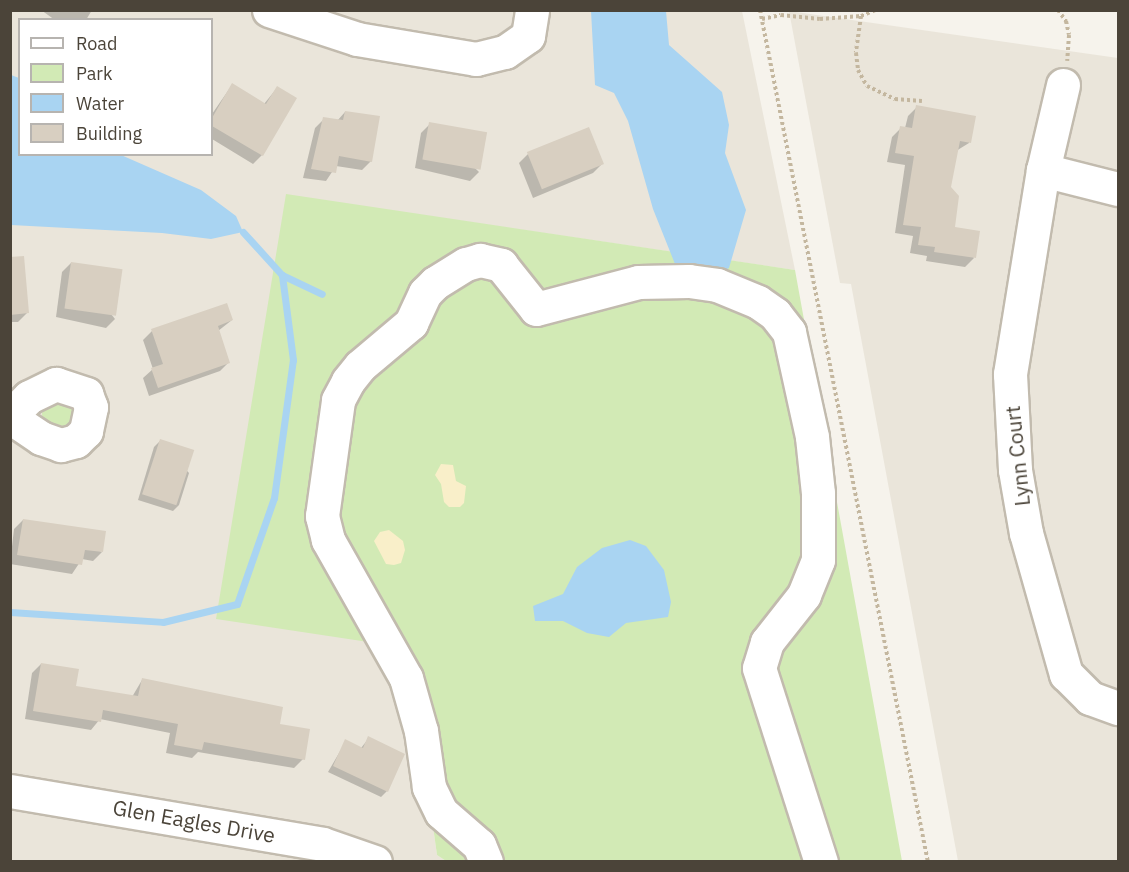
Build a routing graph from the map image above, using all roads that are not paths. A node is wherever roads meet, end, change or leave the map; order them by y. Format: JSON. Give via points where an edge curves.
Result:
{"nodes":[{"id":1,"x":268,"y":10,"type":"edge"},
{"id":2,"x":532,"y":10,"type":"edge"},
{"id":3,"x":1063,"y":85,"type":"road end"},
{"id":4,"x":1043,"y":170,"type":"junction"},
{"id":5,"x":1119,"y":189,"type":"edge"},
{"id":6,"x":1119,"y":708,"type":"edge"},
{"id":7,"x":10,"y":790,"type":"edge"},
{"id":8,"x":375,"y":861,"type":"edge"},
{"id":9,"x":486,"y":861,"type":"edge"},
{"id":10,"x":822,"y":861,"type":"edge"}],
"edges":[{"from":1,"to":2,"type":"street","via":[[357,39],[476,59],[505,52],[528,36]]},
{"from":3,"to":4,"type":"street","name":"Lynn Court"},
{"from":4,"to":5,"type":"street"},
{"from":4,"to":6,"type":"street","name":"Lynn Court","via":[[1010,374],[1015,470],[1026,533],[1066,674],[1090,698]]},
{"from":7,"to":8,"type":"street","name":"Glen Eagles Drive","via":[[323,844]]},
{"from":9,"to":10,"type":"street","via":[[480,845],[441,812],[429,787],[421,731],[405,678],[328,540],[322,516],[338,400],[348,381],[411,323],[425,293],[435,283],[480,260],[501,265],[536,309],[638,282],[689,281],[717,285],[758,302],[775,314],[789,332],[812,436],[820,535],[812,579],[767,642],[759,668]]}]}
